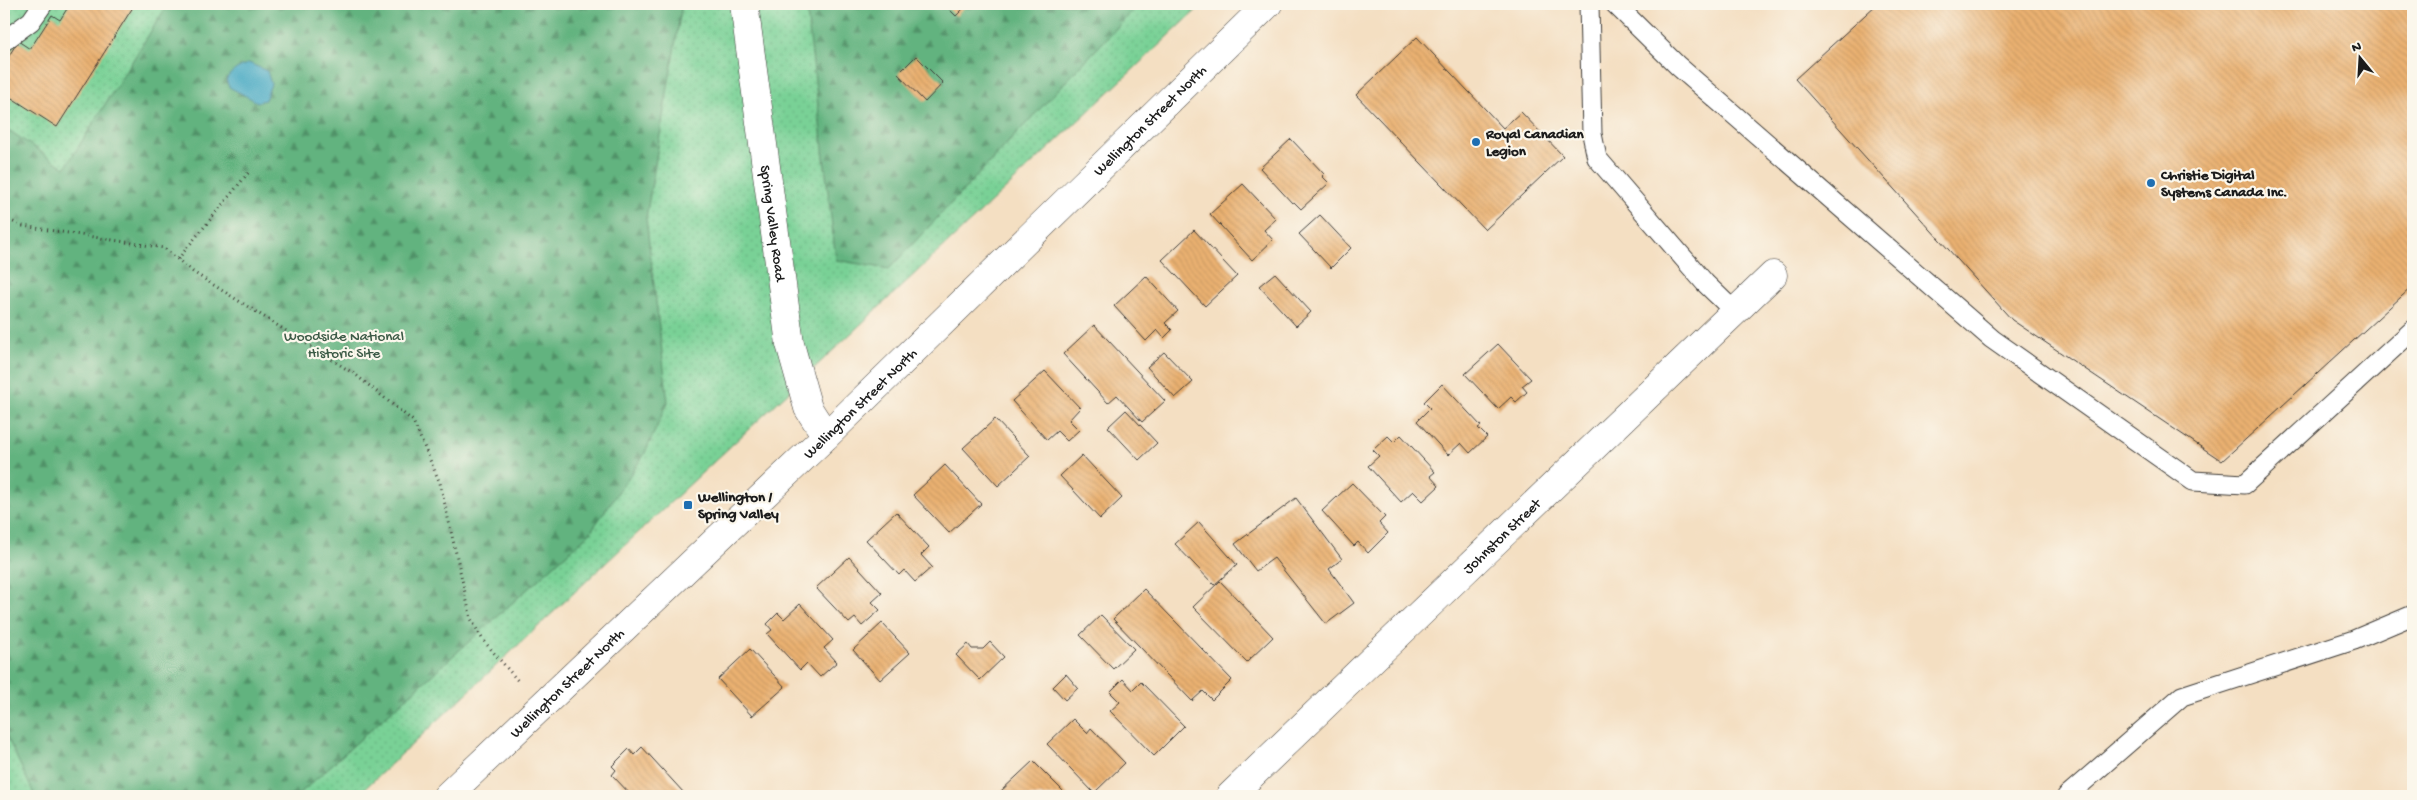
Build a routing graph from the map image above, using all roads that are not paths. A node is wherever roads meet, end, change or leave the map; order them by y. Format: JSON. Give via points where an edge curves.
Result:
{"nodes":[{"id":1,"x":43,"y":4,"type":"edge"},
{"id":2,"x":744,"y":4,"type":"edge"},
{"id":3,"x":1268,"y":4,"type":"edge"},
{"id":4,"x":1589,"y":4,"type":"edge"},
{"id":5,"x":1615,"y":4,"type":"edge"},
{"id":6,"x":4,"y":41,"type":"edge"},
{"id":7,"x":1773,"y":275,"type":"dead end"},
{"id":8,"x":1735,"y":312,"type":"junction"},
{"id":9,"x":2413,"y":330,"type":"edge"},
{"id":10,"x":826,"y":436,"type":"junction"},
{"id":11,"x":2413,"y":615,"type":"edge"},
{"id":12,"x":447,"y":796,"type":"edge"},
{"id":13,"x":1230,"y":796,"type":"edge"},
{"id":14,"x":2067,"y":796,"type":"edge"}],
"edges":[{"from":1,"to":6,"type":"lane","via":[[31,21]]},
{"from":2,"to":10,"type":"street","name":"Spring Valley Road","via":[[790,344],[808,408]]},
{"from":3,"to":10,"type":"street","name":"Wellington Street North"},
{"from":4,"to":8,"type":"lane","via":[[1592,134],[1597,158]]},
{"from":5,"to":9,"type":"lane","via":[[1678,66],[1992,339],[2193,481],[2245,484]]},
{"from":7,"to":8,"type":"street","name":"Johnston Street"},
{"from":8,"to":13,"type":"street","name":"Johnston Street"},
{"from":10,"to":12,"type":"street","name":"Wellington Street North"},
{"from":11,"to":14,"type":"lane","via":[[2354,640],[2182,696]]}]}
